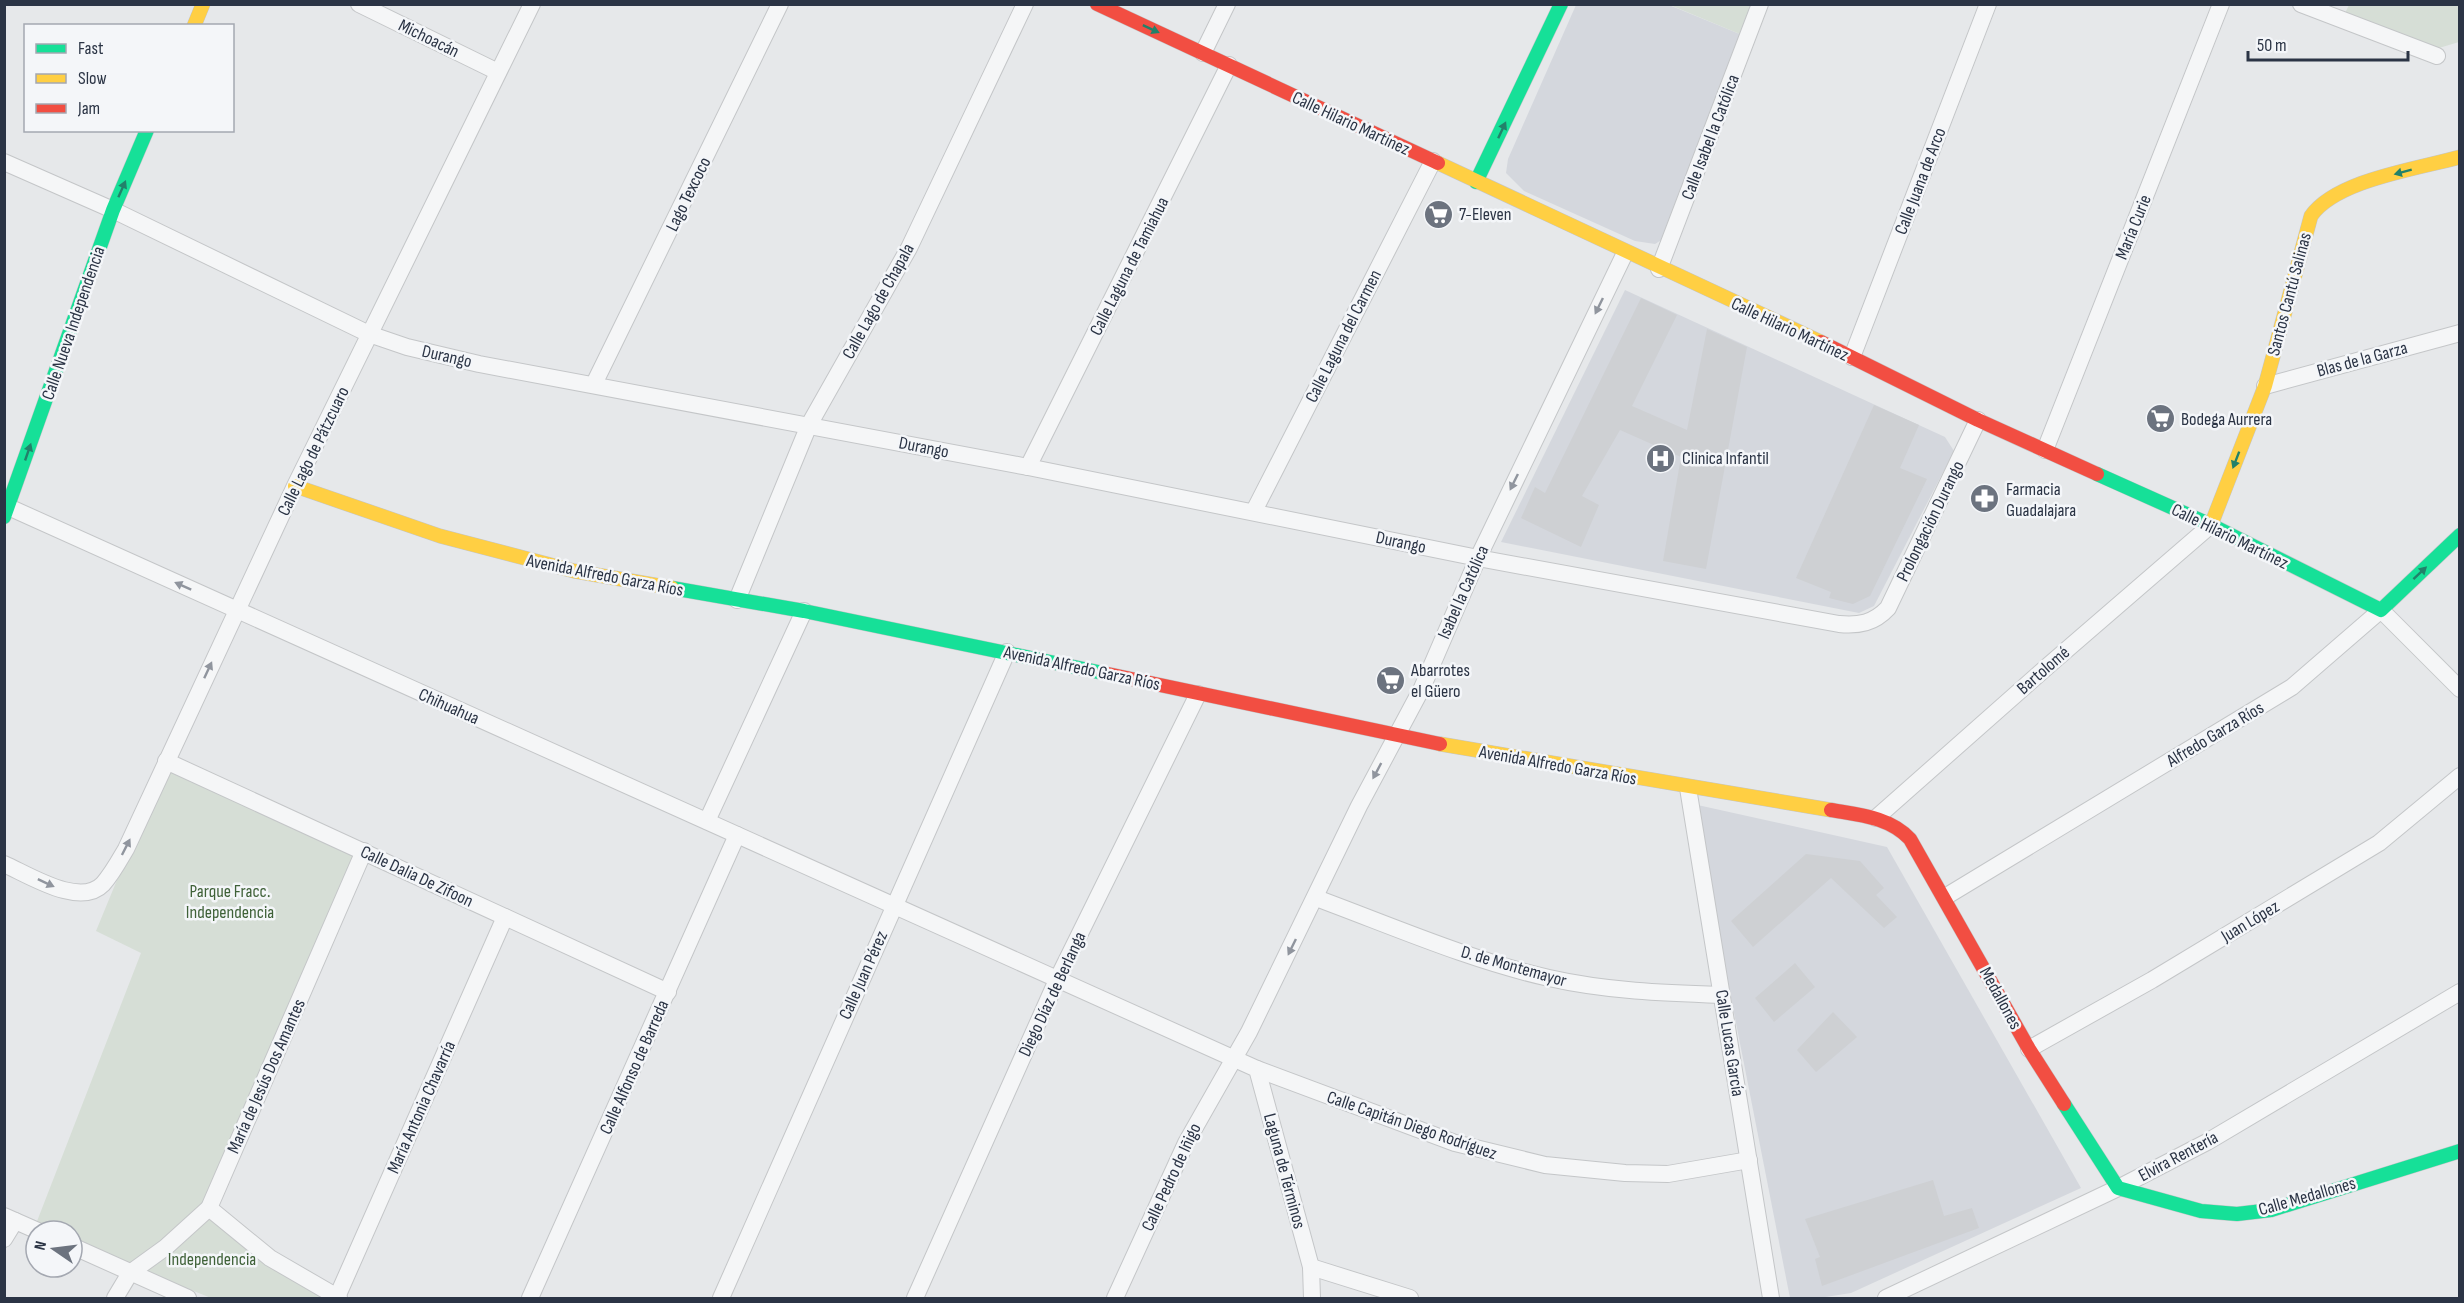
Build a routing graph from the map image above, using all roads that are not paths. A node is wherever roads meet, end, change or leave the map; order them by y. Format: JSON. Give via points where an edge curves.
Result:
{"nodes":[{"id":1,"x":203,"y":4,"type":"edge"},
{"id":2,"x":359,"y":4,"type":"edge"},
{"id":3,"x":532,"y":4,"type":"edge"},
{"id":4,"x":780,"y":4,"type":"edge"},
{"id":5,"x":1025,"y":4,"type":"edge"},
{"id":6,"x":1098,"y":4,"type":"edge"},
{"id":7,"x":1227,"y":4,"type":"edge"},
{"id":8,"x":1561,"y":4,"type":"edge"},
{"id":9,"x":1760,"y":4,"type":"edge"},
{"id":10,"x":1988,"y":4,"type":"edge"},
{"id":11,"x":2221,"y":4,"type":"edge"},
{"id":12,"x":2301,"y":4,"type":"edge"},
{"id":13,"x":195,"y":24,"type":"edge"},
{"id":14,"x":1203,"y":53,"type":"junction"},
{"id":15,"x":2437,"y":56,"type":"dead end"},
{"id":16,"x":1229,"y":65,"type":"junction"},
{"id":17,"x":498,"y":72,"type":"junction"},
{"id":18,"x":146,"y":132,"type":"edge"},
{"id":19,"x":2460,"y":157,"type":"edge"},
{"id":20,"x":1432,"y":161,"type":"junction"},
{"id":21,"x":4,"y":162,"type":"edge"},
{"id":22,"x":1476,"y":182,"type":"junction"},
{"id":23,"x":113,"y":210,"type":"junction"},
{"id":24,"x":1625,"y":253,"type":"junction"},
{"id":25,"x":1659,"y":269,"type":"junction"},
{"id":26,"x":2460,"y":333,"type":"edge"},
{"id":27,"x":369,"y":334,"type":"junction"},
{"id":28,"x":1852,"y":357,"type":"junction"},
{"id":29,"x":594,"y":384,"type":"junction"},
{"id":30,"x":2265,"y":386,"type":"junction"},
{"id":31,"x":1978,"y":420,"type":"junction"},
{"id":32,"x":809,"y":425,"type":"junction"},
{"id":33,"x":2045,"y":450,"type":"junction"},
{"id":34,"x":1028,"y":467,"type":"junction"},
{"id":35,"x":295,"y":486,"type":"junction"},
{"id":36,"x":6,"y":510,"type":"edge"},
{"id":37,"x":1254,"y":511,"type":"junction"},
{"id":38,"x":2211,"y":525,"type":"junction"},
{"id":39,"x":2460,"y":535,"type":"edge"},
{"id":40,"x":1478,"y":558,"type":"junction"},
{"id":41,"x":737,"y":600,"type":"junction"},
{"id":42,"x":2381,"y":610,"type":"junction"},
{"id":43,"x":236,"y":611,"type":"junction"},
{"id":44,"x":804,"y":612,"type":"junction"},
{"id":45,"x":1877,"y":620,"type":"joint"},
{"id":46,"x":1007,"y":652,"type":"junction"},
{"id":47,"x":2460,"y":689,"type":"edge"},
{"id":48,"x":1198,"y":694,"type":"junction"},
{"id":49,"x":1396,"y":736,"type":"junction"},
{"id":50,"x":166,"y":761,"type":"junction"},
{"id":51,"x":2460,"y":776,"type":"edge"},
{"id":52,"x":1688,"y":788,"type":"junction"},
{"id":53,"x":1876,"y":818,"type":"junction"},
{"id":54,"x":706,"y":821,"type":"junction"},
{"id":55,"x":737,"y":836,"type":"junction"},
{"id":56,"x":364,"y":851,"type":"junction"},
{"id":57,"x":4,"y":864,"type":"edge"},
{"id":58,"x":1945,"y":897,"type":"junction"},
{"id":59,"x":1316,"y":898,"type":"junction"},
{"id":60,"x":893,"y":906,"type":"junction"},
{"id":61,"x":505,"y":917,"type":"junction"},
{"id":62,"x":1057,"y":980,"type":"junction"},
{"id":63,"x":668,"y":992,"type":"junction"},
{"id":64,"x":2460,"y":992,"type":"edge"},
{"id":65,"x":1722,"y":995,"type":"junction"},
{"id":66,"x":2029,"y":1049,"type":"junction"},
{"id":67,"x":1234,"y":1059,"type":"junction"},
{"id":68,"x":1257,"y":1068,"type":"junction"},
{"id":69,"x":2460,"y":1150,"type":"edge"},
{"id":70,"x":1749,"y":1160,"type":"junction"},
{"id":71,"x":2118,"y":1188,"type":"junction"},
{"id":72,"x":208,"y":1208,"type":"junction"},
{"id":73,"x":10,"y":1218,"type":"edge"},
{"id":74,"x":24,"y":1224,"type":"edge"},
{"id":75,"x":4,"y":1239,"type":"edge"},
{"id":76,"x":84,"y":1252,"type":"edge"},
{"id":77,"x":1311,"y":1267,"type":"junction"},
{"id":78,"x":130,"y":1273,"type":"junction"},
{"id":79,"x":338,"y":1298,"type":"edge"},
{"id":80,"x":115,"y":1299,"type":"edge"},
{"id":81,"x":188,"y":1299,"type":"edge"},
{"id":82,"x":530,"y":1299,"type":"edge"},
{"id":83,"x":721,"y":1299,"type":"edge"},
{"id":84,"x":915,"y":1299,"type":"edge"},
{"id":85,"x":1115,"y":1299,"type":"edge"},
{"id":86,"x":1312,"y":1299,"type":"edge"},
{"id":87,"x":1410,"y":1299,"type":"edge"},
{"id":88,"x":1771,"y":1299,"type":"edge"},
{"id":89,"x":1886,"y":1299,"type":"edge"}],
"edges":[{"from":1,"to":13,"type":"street"},
{"from":2,"to":17,"type":"street","name":"Michoacán"},
{"from":3,"to":17,"type":"street","name":"Calle Lago de Pátzcuaro"},
{"from":4,"to":29,"type":"street","name":"Lago Texcoco"},
{"from":5,"to":32,"type":"street","name":"Calle Lago de Chapala","via":[[909,248]]},
{"from":6,"to":14,"type":"street","name":"Calle Hilario Martínez","one_way":true},
{"from":7,"to":14,"type":"street"},
{"from":22,"to":8,"type":"street","one_way":true},
{"from":9,"to":25,"type":"street","name":"Calle Isabel la Católica"},
{"from":10,"to":28,"type":"street","name":"Calle Juana de Arco"},
{"from":11,"to":33,"type":"street","name":"María Curie"},
{"from":12,"to":15,"type":"street"},
{"from":14,"to":16,"type":"street","name":"Calle Hilario Martínez"},
{"from":16,"to":20,"type":"street","name":"Calle Hilario Martínez"},
{"from":16,"to":34,"type":"street","name":"Calle Laguna de Tamiahua"},
{"from":17,"to":27,"type":"street","name":"Calle Lago de Pátzcuaro"},
{"from":23,"to":18,"type":"street","name":"Calle Nueva Independencia","one_way":true},
{"from":19,"to":30,"type":"street","name":"Santos Cantú Salinas","one_way":true,"via":[[2345,188],[2320,203],[2307,228]]},
{"from":20,"to":22,"type":"street","name":"Calle Hilario Martínez"},
{"from":20,"to":37,"type":"street","name":"Calle Laguna del Carmen"},
{"from":21,"to":23,"type":"street","name":"Durango"},
{"from":22,"to":24,"type":"street","name":"Calle Hilario Martínez"},
{"from":23,"to":27,"type":"street","name":"Durango"},
{"from":36,"to":23,"type":"street","name":"Calle Nueva Independencia","one_way":true},
{"from":24,"to":25,"type":"street","name":"Calle Hilario Martínez"},
{"from":24,"to":40,"type":"street","name":"Isabel la Católica","one_way":true},
{"from":25,"to":28,"type":"street","name":"Calle Hilario Martínez"},
{"from":26,"to":30,"type":"street","name":"Blas de la Garza"},
{"from":27,"to":29,"type":"street","name":"Durango","via":[[479,364]]},
{"from":27,"to":35,"type":"street","name":"Calle Lago de Pátzcuaro"},
{"from":28,"to":31,"type":"street","name":"Calle Hilario Martínez"},
{"from":29,"to":32,"type":"street","name":"Durango"},
{"from":30,"to":38,"type":"street","name":"Santos Cantú Salinas","one_way":true},
{"from":31,"to":33,"type":"street","name":"Calle Hilario Martínez"},
{"from":31,"to":45,"type":"street","name":"Prolongación Durango","via":[[1888,608]]},
{"from":32,"to":34,"type":"street","name":"Durango"},
{"from":32,"to":41,"type":"street","name":"Calle Lago de Chapala"},
{"from":33,"to":38,"type":"street","name":"Calle Hilario Martínez"},
{"from":34,"to":37,"type":"street","name":"Durango"},
{"from":35,"to":41,"type":"street","name":"Avenida Alfredo Garza Ríos","via":[[510,556],[639,585]]},
{"from":35,"to":43,"type":"street","name":"Calle Lago de Pátzcuaro"},
{"from":43,"to":36,"type":"street","name":"Chihuahua","one_way":true},
{"from":37,"to":40,"type":"street","name":"Durango"},
{"from":38,"to":42,"type":"street","name":"Calle Hilario Martínez"},
{"from":38,"to":53,"type":"street","name":"Bartolomé"},
{"from":42,"to":39,"type":"street","name":"Alfredo Garza Ríos","one_way":true},
{"from":40,"to":45,"type":"street","name":"Durango","via":[[1839,624],[1854,626]]},
{"from":40,"to":49,"type":"street","name":"Isabel la Católica","via":[[1422,688]]},
{"from":41,"to":44,"type":"street","name":"Avenida Alfredo Garza Ríos"},
{"from":42,"to":47,"type":"street","name":"Calle Hilario Martínez"},
{"from":42,"to":58,"type":"street","name":"Alfredo Garza Ríos","via":[[2292,687]]},
{"from":50,"to":43,"type":"street","name":"Calle Lago de Pátzcuaro","one_way":true},
{"from":43,"to":54,"type":"street","name":"Chihuahua"},
{"from":44,"to":46,"type":"street","name":"Avenida Alfredo Garza Ríos"},
{"from":44,"to":54,"type":"street"},
{"from":46,"to":48,"type":"street","name":"Avenida Alfredo Garza Ríos"},
{"from":46,"to":60,"type":"street","name":"Calle Juan Pérez"},
{"from":48,"to":49,"type":"street","name":"Avenida Alfredo Garza Ríos"},
{"from":48,"to":62,"type":"street","name":"Diego Díaz de Berlanga"},
{"from":49,"to":52,"type":"street","name":"Avenida Alfredo Garza Ríos"},
{"from":49,"to":59,"type":"street","name":"Isabel la Católica","one_way":true},
{"from":50,"to":56,"type":"street","name":"Calle Dalia De Zifoon"},
{"from":57,"to":50,"type":"street","name":"Calle Lago de Pátzcuaro","one_way":true,"via":[[55,887],[79,893],[102,885],[126,849]]},
{"from":51,"to":66,"type":"street","name":"Juan López","via":[[2379,843]]},
{"from":52,"to":53,"type":"street","name":"Avenida Alfredo Garza Ríos"},
{"from":52,"to":65,"type":"street","name":"Calle Lucas García"},
{"from":53,"to":58,"type":"street","name":"Medallones","via":[[1905,832]]},
{"from":54,"to":55,"type":"street","name":"Chihuahua"},
{"from":55,"to":60,"type":"street","name":"Chihuahua"},
{"from":55,"to":63,"type":"street","name":"Calle Alfonso de Barreda"},
{"from":56,"to":61,"type":"street","name":"Calle Dalia De Zifoon"},
{"from":56,"to":72,"type":"street","name":"María de Jesús Dos Amantes"},
{"from":58,"to":66,"type":"street","name":"Medallones"},
{"from":59,"to":65,"type":"street","name":"D. de Montemayor","via":[[1514,970],[1595,987]]},
{"from":59,"to":67,"type":"street","name":"Isabel la Católica","one_way":true},
{"from":60,"to":62,"type":"street"},
{"from":60,"to":83,"type":"street","name":"Calle Juan Pérez"},
{"from":61,"to":63,"type":"street","name":"Calle Dalia De Zifoon"},
{"from":61,"to":79,"type":"street","name":"María Antonia Chavarría"},
{"from":62,"to":67,"type":"street"},
{"from":62,"to":84,"type":"street","name":"Diego Díaz de Berlanga"},
{"from":63,"to":82,"type":"street","name":"Calle Alfonso de Barreda"},
{"from":64,"to":71,"type":"street","name":"Elvira Rentería","via":[[2207,1142]]},
{"from":65,"to":70,"type":"street","name":"Calle Lucas García"},
{"from":66,"to":71,"type":"street","name":"Medallones"},
{"from":67,"to":68,"type":"street"},
{"from":67,"to":85,"type":"street","name":"Calle Pedro de Iñigo","via":[[1191,1132]]},
{"from":68,"to":70,"type":"street","name":"Calle Capitán Diego Rodríguez","via":[[1455,1143],[1545,1165],[1668,1174]]},
{"from":68,"to":77,"type":"street","name":"Laguna de Términos"},
{"from":69,"to":71,"type":"street","name":"Calle Medallones","via":[[2271,1210],[2237,1214],[2201,1211]]},
{"from":70,"to":88,"type":"street","name":"Calle Lucas García"},
{"from":71,"to":89,"type":"street","name":"Elvira Rentería"},
{"from":72,"to":78,"type":"street","name":"María de Jesús Dos Amantes","via":[[166,1247]]},
{"from":72,"to":79,"type":"street","via":[[270,1258]]},
{"from":73,"to":74,"type":"street"},
{"from":73,"to":75,"type":"street"},
{"from":76,"to":78,"type":"street"},
{"from":77,"to":86,"type":"street","name":"Laguna de Términos"},
{"from":77,"to":87,"type":"street"},
{"from":78,"to":80,"type":"street"},
{"from":78,"to":81,"type":"street"}]}
